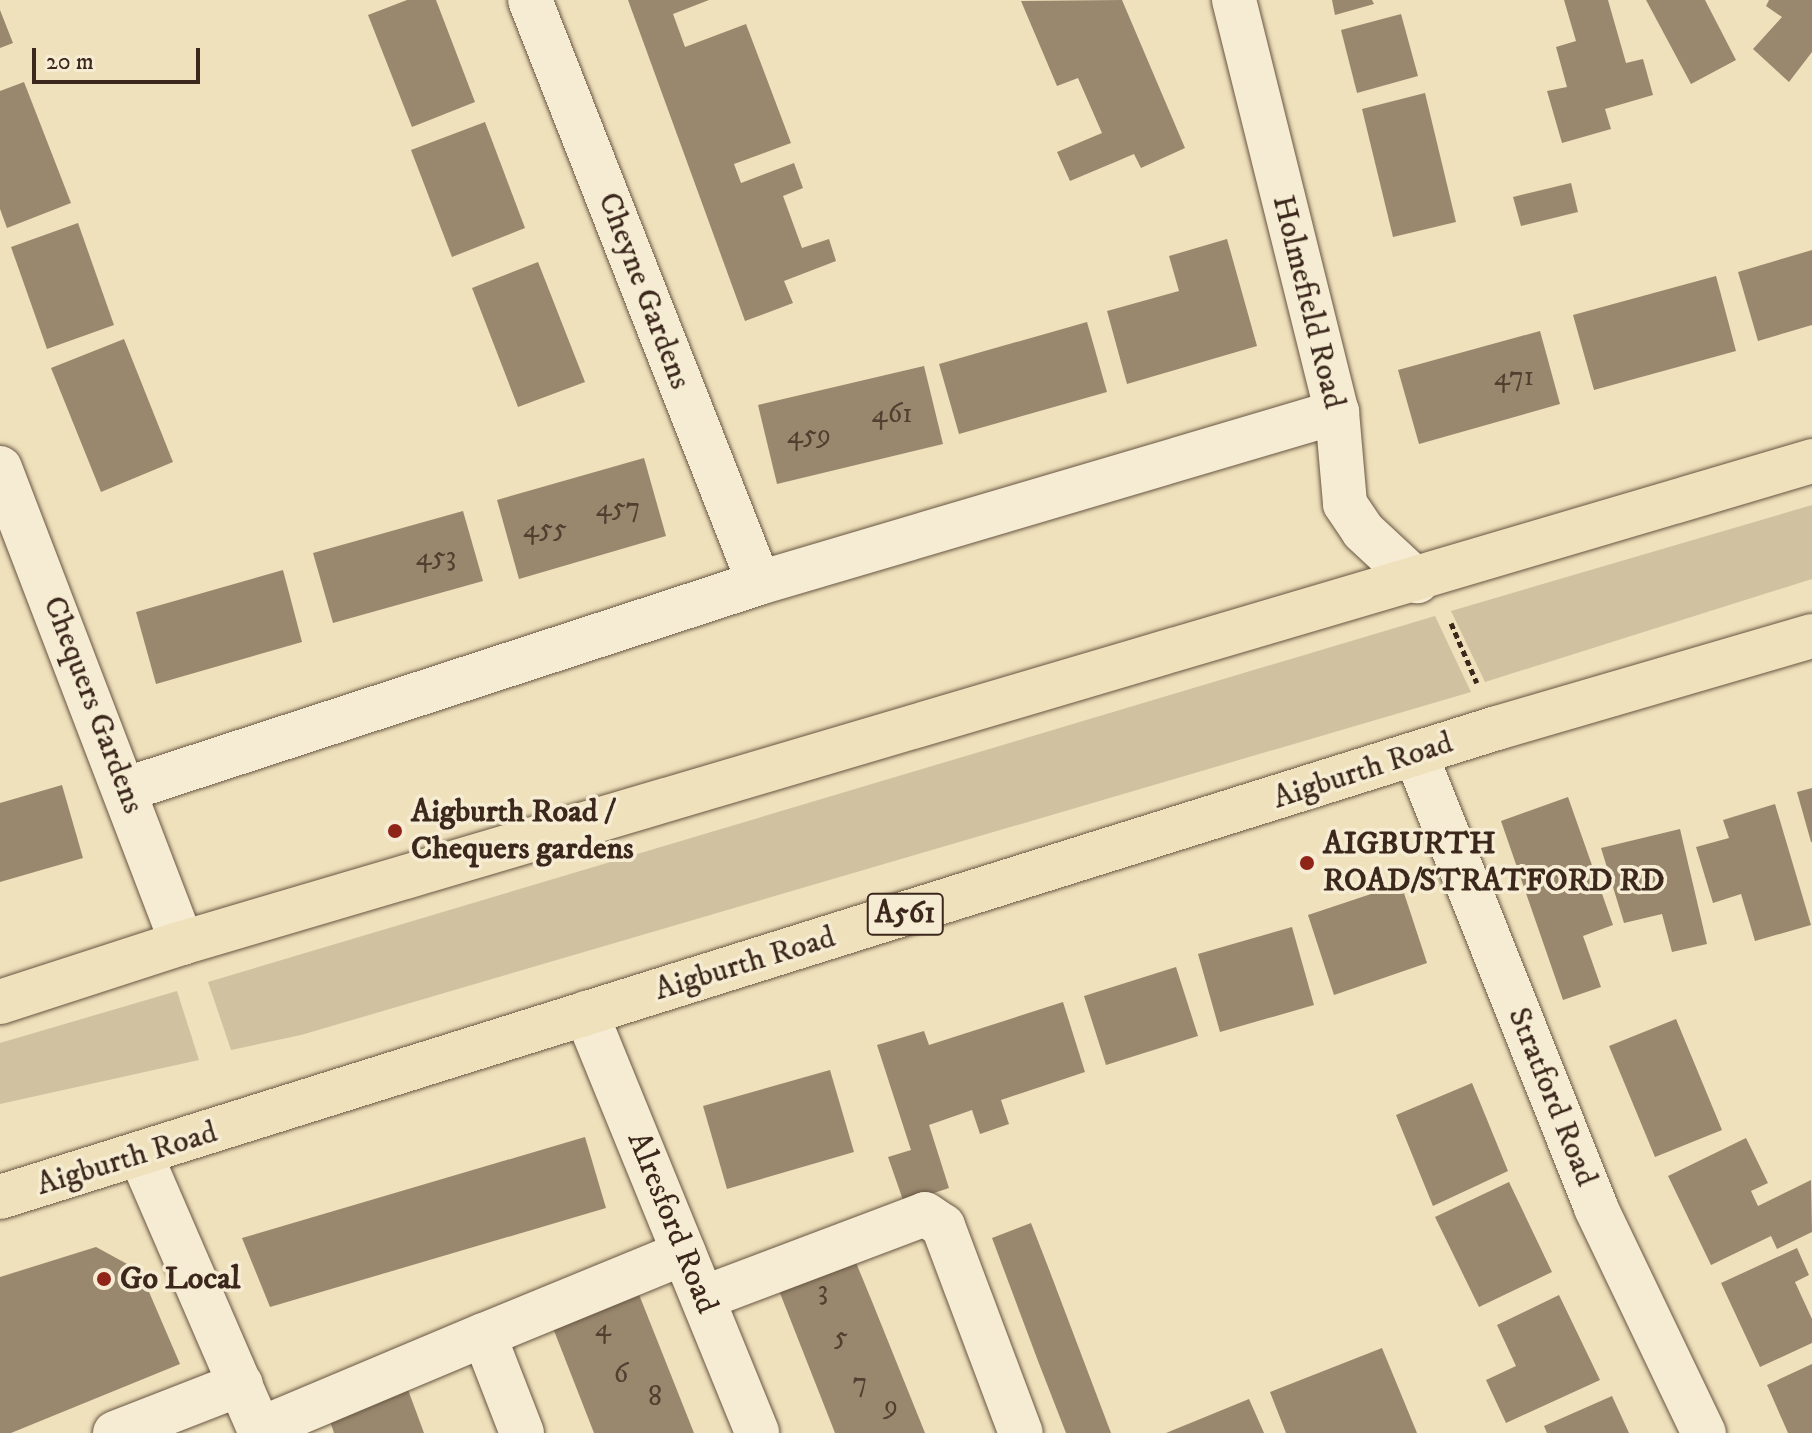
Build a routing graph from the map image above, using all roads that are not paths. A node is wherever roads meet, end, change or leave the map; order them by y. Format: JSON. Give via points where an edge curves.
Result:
{"nodes":[{"id":1,"x":530,"y":0,"type":"edge"},
{"id":2,"x":1234,"y":0,"type":"edge"},
{"id":3,"x":1337,"y":412,"type":"junction"},
{"id":4,"x":1812,"y":461,"type":"edge"},
{"id":5,"x":0,"y":468,"type":"edge"},
{"id":6,"x":1424,"y":579,"type":"junction"},
{"id":7,"x":759,"y":583,"type":"junction"},
{"id":8,"x":1812,"y":636,"type":"edge"},
{"id":9,"x":1416,"y":755,"type":"junction"},
{"id":10,"x":127,"y":789,"type":"junction"},
{"id":11,"x":182,"y":943,"type":"junction"},
{"id":12,"x":0,"y":1002,"type":"edge"},
{"id":13,"x":586,"y":1013,"type":"junction"},
{"id":14,"x":141,"y":1156,"type":"junction"},
{"id":15,"x":0,"y":1197,"type":"edge"},
{"id":16,"x":684,"y":1253,"type":"junction"},
{"id":17,"x":703,"y":1298,"type":"junction"},
{"id":18,"x":484,"y":1335,"type":"junction"},
{"id":19,"x":241,"y":1384,"type":"junction"},
{"id":20,"x":261,"y":1431,"type":"edge"},
{"id":21,"x":115,"y":1433,"type":"edge"},
{"id":22,"x":522,"y":1433,"type":"edge"},
{"id":23,"x":757,"y":1433,"type":"edge"},
{"id":24,"x":1021,"y":1433,"type":"edge"},
{"id":25,"x":1704,"y":1433,"type":"edge"}],
"edges":[{"from":1,"to":7,"type":"street","name":"Cheyne Gardens"},
{"from":2,"to":3,"type":"street","name":"Holmefield Road"},
{"from":3,"to":6,"type":"street","name":"Holmefield Road","via":[[1345,504],[1363,531]]},
{"from":3,"to":7,"type":"street"},
{"from":4,"to":6,"type":"highway"},
{"from":5,"to":10,"type":"street","name":"Chequers Gardens"},
{"from":6,"to":11,"type":"highway"},
{"from":7,"to":10,"type":"street"},
{"from":8,"to":9,"type":"highway","name":"Aigburth Road","number":"A561"},
{"from":9,"to":13,"type":"highway","name":"Aigburth Road","number":"A561"},
{"from":9,"to":25,"type":"street","name":"Stratford Road","via":[[1596,1208]]},
{"from":10,"to":11,"type":"street","name":"Chequers Gardens"},
{"from":11,"to":12,"type":"highway"},
{"from":13,"to":14,"type":"highway","name":"Aigburth Road","number":"A561"},
{"from":13,"to":16,"type":"street","name":"Alresford Road"},
{"from":14,"to":15,"type":"highway","name":"Aigburth Road","number":"A561"},
{"from":14,"to":19,"type":"street"},
{"from":16,"to":17,"type":"street","name":"Alresford Road"},
{"from":16,"to":18,"type":"street"},
{"from":17,"to":23,"type":"street","name":"Alresford Road"},
{"from":17,"to":24,"type":"street","via":[[925,1214],[943,1226]]},
{"from":18,"to":20,"type":"street"},
{"from":18,"to":22,"type":"street"},
{"from":19,"to":20,"type":"street"},
{"from":19,"to":21,"type":"street"}]}
